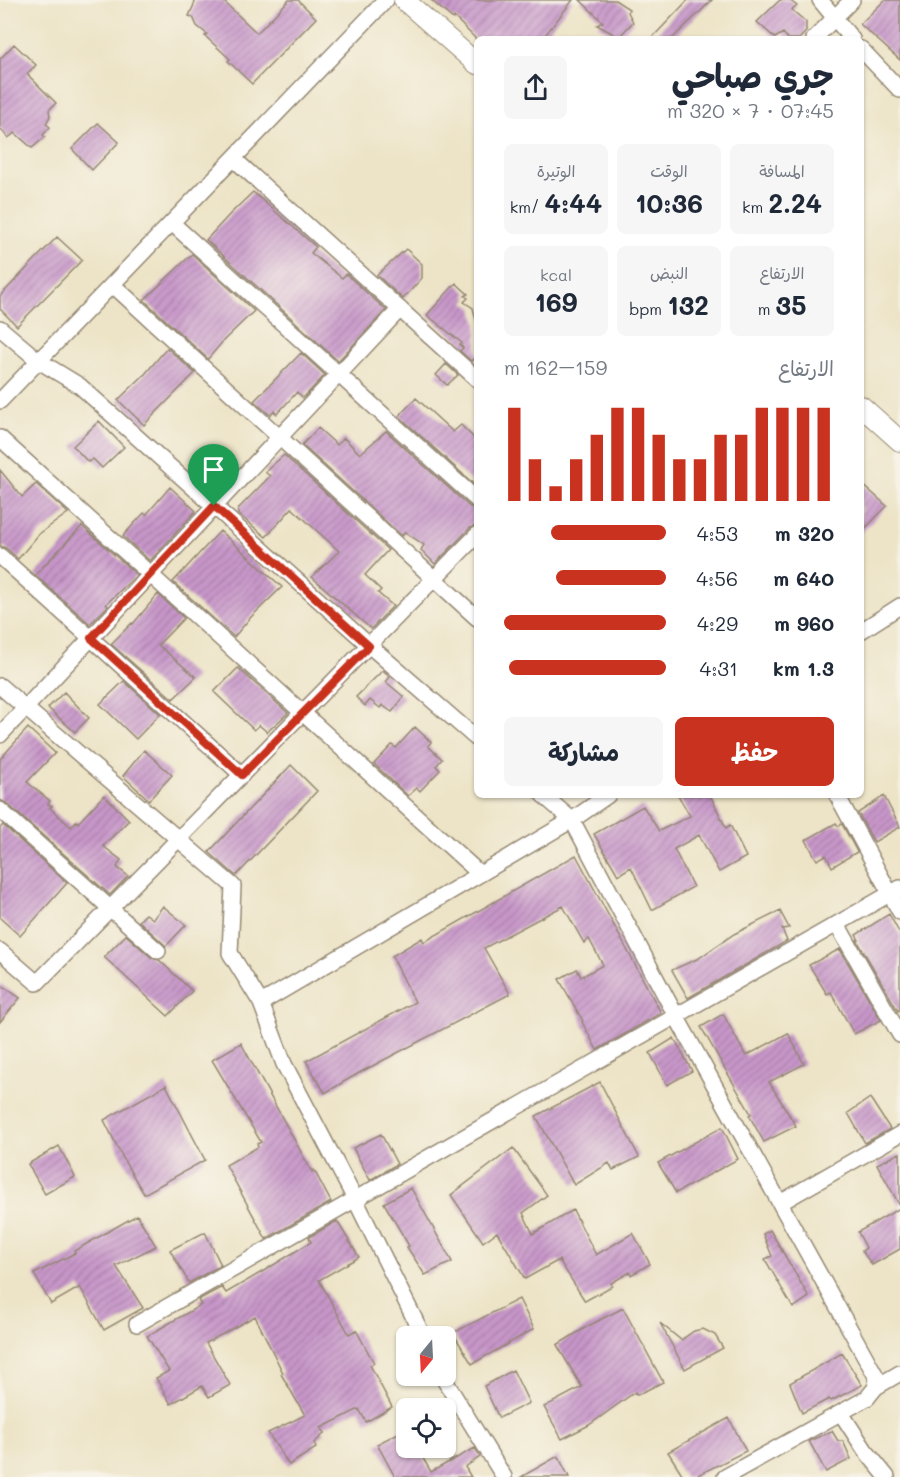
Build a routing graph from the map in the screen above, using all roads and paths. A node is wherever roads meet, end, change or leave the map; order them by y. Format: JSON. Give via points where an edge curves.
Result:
{"nodes":[{"id":1,"x":386,"y":0,"type":"edge"},
{"id":2,"x":404,"y":0,"type":"edge"},
{"id":3,"x":820,"y":0,"type":"edge"},
{"id":4,"x":852,"y":0,"type":"edge"},
{"id":5,"x":834,"y":18,"type":"junction"},
{"id":6,"x":817,"y":36,"type":"edge"},
{"id":7,"x":849,"y":36,"type":"edge"},
{"id":8,"x":864,"y":52,"type":"edge"},
{"id":9,"x":474,"y":61,"type":"edge"},
{"id":10,"x":900,"y":90,"type":"edge"},
{"id":11,"x":234,"y":159,"type":"junction"},
{"id":12,"x":172,"y":223,"type":"junction"},
{"id":13,"x":112,"y":285,"type":"junction"},
{"id":14,"x":400,"y":309,"type":"junction"},
{"id":15,"x":0,"y":328,"type":"edge"},
{"id":16,"x":39,"y":361,"type":"junction"},
{"id":17,"x":338,"y":374,"type":"junction"},
{"id":18,"x":474,"y":376,"type":"edge"},
{"id":19,"x":0,"y":401,"type":"edge"},
{"id":20,"x":864,"y":409,"type":"edge"},
{"id":21,"x":279,"y":437,"type":"junction"},
{"id":22,"x":0,"y":438,"type":"edge"},
{"id":23,"x":900,"y":441,"type":"edge"},
{"id":24,"x":474,"y":497,"type":"edge"},
{"id":25,"x":214,"y":506,"type":"junction"},
{"id":26,"x":474,"y":539,"type":"edge"},
{"id":27,"x":0,"y":556,"type":"edge"},
{"id":28,"x":150,"y":575,"type":"junction"},
{"id":29,"x":434,"y":579,"type":"junction"},
{"id":30,"x":900,"y":606,"type":"edge"},
{"id":31,"x":474,"y":615,"type":"edge"},
{"id":32,"x":864,"y":629,"type":"edge"},
{"id":33,"x":91,"y":638,"type":"junction"},
{"id":34,"x":369,"y":646,"type":"junction"},
{"id":35,"x":0,"y":686,"type":"edge"},
{"id":36,"x":25,"y":708,"type":"junction"},
{"id":37,"x":303,"y":713,"type":"junction"},
{"id":38,"x":0,"y":735,"type":"edge"},
{"id":39,"x":474,"y":736,"type":"edge"},
{"id":40,"x":242,"y":775,"type":"junction"},
{"id":41,"x":546,"y":798,"type":"edge"},
{"id":42,"x":604,"y":798,"type":"edge"},
{"id":43,"x":839,"y":798,"type":"edge"},
{"id":44,"x":0,"y":810,"type":"edge"},
{"id":45,"x":572,"y":820,"type":"junction"},
{"id":46,"x":178,"y":839,"type":"junction"},
{"id":47,"x":479,"y":873,"type":"junction"},
{"id":48,"x":895,"y":891,"type":"edge"},
{"id":49,"x":110,"y":908,"type":"junction"},
{"id":50,"x":900,"y":912,"type":"edge"},
{"id":51,"x":837,"y":924,"type":"junction"},
{"id":52,"x":0,"y":951,"type":"edge"},
{"id":53,"x":158,"y":951,"type":"dead end"},
{"id":54,"x":261,"y":1003,"type":"junction"},
{"id":55,"x":676,"y":1016,"type":"junction"},
{"id":56,"x":900,"y":1035,"type":"edge"},
{"id":57,"x":900,"y":1134,"type":"edge"},
{"id":58,"x":355,"y":1199,"type":"junction"},
{"id":59,"x":780,"y":1203,"type":"junction"},
{"id":60,"x":137,"y":1324,"type":"dead end"},
{"id":61,"x":418,"y":1326,"type":"edge"},
{"id":62,"x":900,"y":1373,"type":"edge"},
{"id":63,"x":448,"y":1386,"type":"edge"},
{"id":64,"x":876,"y":1387,"type":"junction"},
{"id":65,"x":841,"y":1413,"type":"junction"},
{"id":66,"x":504,"y":1477,"type":"edge"},
{"id":67,"x":725,"y":1477,"type":"edge"},
{"id":68,"x":887,"y":1477,"type":"edge"}],
"edges":[{"from":1,"to":11,"type":"street"},
{"from":2,"to":9,"type":"street"},
{"from":3,"to":5,"type":"street"},
{"from":4,"to":5,"type":"street"},
{"from":5,"to":6,"type":"street"},
{"from":5,"to":7,"type":"street"},
{"from":8,"to":10,"type":"street"},
{"from":11,"to":12,"type":"street"},
{"from":11,"to":14,"type":"street"},
{"from":12,"to":13,"type":"street"},
{"from":12,"to":17,"type":"street"},
{"from":13,"to":16,"type":"street"},
{"from":13,"to":21,"type":"street"},
{"from":14,"to":17,"type":"street"},
{"from":14,"to":18,"type":"street"},
{"from":15,"to":16,"type":"street"},
{"from":16,"to":19,"type":"street"},
{"from":16,"to":25,"type":"street","via":[[80,386]]},
{"from":17,"to":21,"type":"street"},
{"from":17,"to":24,"type":"street"},
{"from":20,"to":23,"type":"street"},
{"from":21,"to":25,"type":"street"},
{"from":21,"to":29,"type":"street"},
{"from":22,"to":28,"type":"street"},
{"from":25,"to":28,"type":"street"},
{"from":25,"to":34,"type":"street"},
{"from":26,"to":29,"type":"street"},
{"from":27,"to":33,"type":"street"},
{"from":28,"to":33,"type":"street"},
{"from":28,"to":37,"type":"street"},
{"from":29,"to":31,"type":"street"},
{"from":29,"to":34,"type":"street"},
{"from":30,"to":32,"type":"street"},
{"from":33,"to":36,"type":"street"},
{"from":33,"to":40,"type":"street"},
{"from":34,"to":37,"type":"street"},
{"from":34,"to":39,"type":"street"},
{"from":35,"to":36,"type":"street"},
{"from":36,"to":38,"type":"street"},
{"from":36,"to":46,"type":"street"},
{"from":37,"to":40,"type":"street"},
{"from":37,"to":47,"type":"street"},
{"from":40,"to":46,"type":"street"},
{"from":41,"to":45,"type":"street"},
{"from":42,"to":45,"type":"street"},
{"from":43,"to":48,"type":"street"},
{"from":44,"to":49,"type":"street"},
{"from":45,"to":47,"type":"street"},
{"from":45,"to":55,"type":"street"},
{"from":46,"to":49,"type":"street"},
{"from":46,"to":54,"type":"street","via":[[233,886],[230,953]]},
{"from":47,"to":54,"type":"street"},
{"from":48,"to":50,"type":"street"},
{"from":48,"to":51,"type":"street"},
{"from":49,"to":52,"type":"street","via":[[37,983]]},
{"from":49,"to":53,"type":"street"},
{"from":51,"to":55,"type":"street"},
{"from":51,"to":56,"type":"street"},
{"from":54,"to":58,"type":"street","via":[[284,1064]]},
{"from":55,"to":58,"type":"street"},
{"from":55,"to":59,"type":"street"},
{"from":57,"to":59,"type":"street"},
{"from":58,"to":60,"type":"street"},
{"from":58,"to":61,"type":"street"},
{"from":59,"to":64,"type":"street","via":[[877,1378]]},
{"from":62,"to":64,"type":"street"},
{"from":63,"to":66,"type":"street"},
{"from":64,"to":65,"type":"street","via":[[867,1398]]},
{"from":65,"to":67,"type":"street"},
{"from":65,"to":68,"type":"street"}]}
